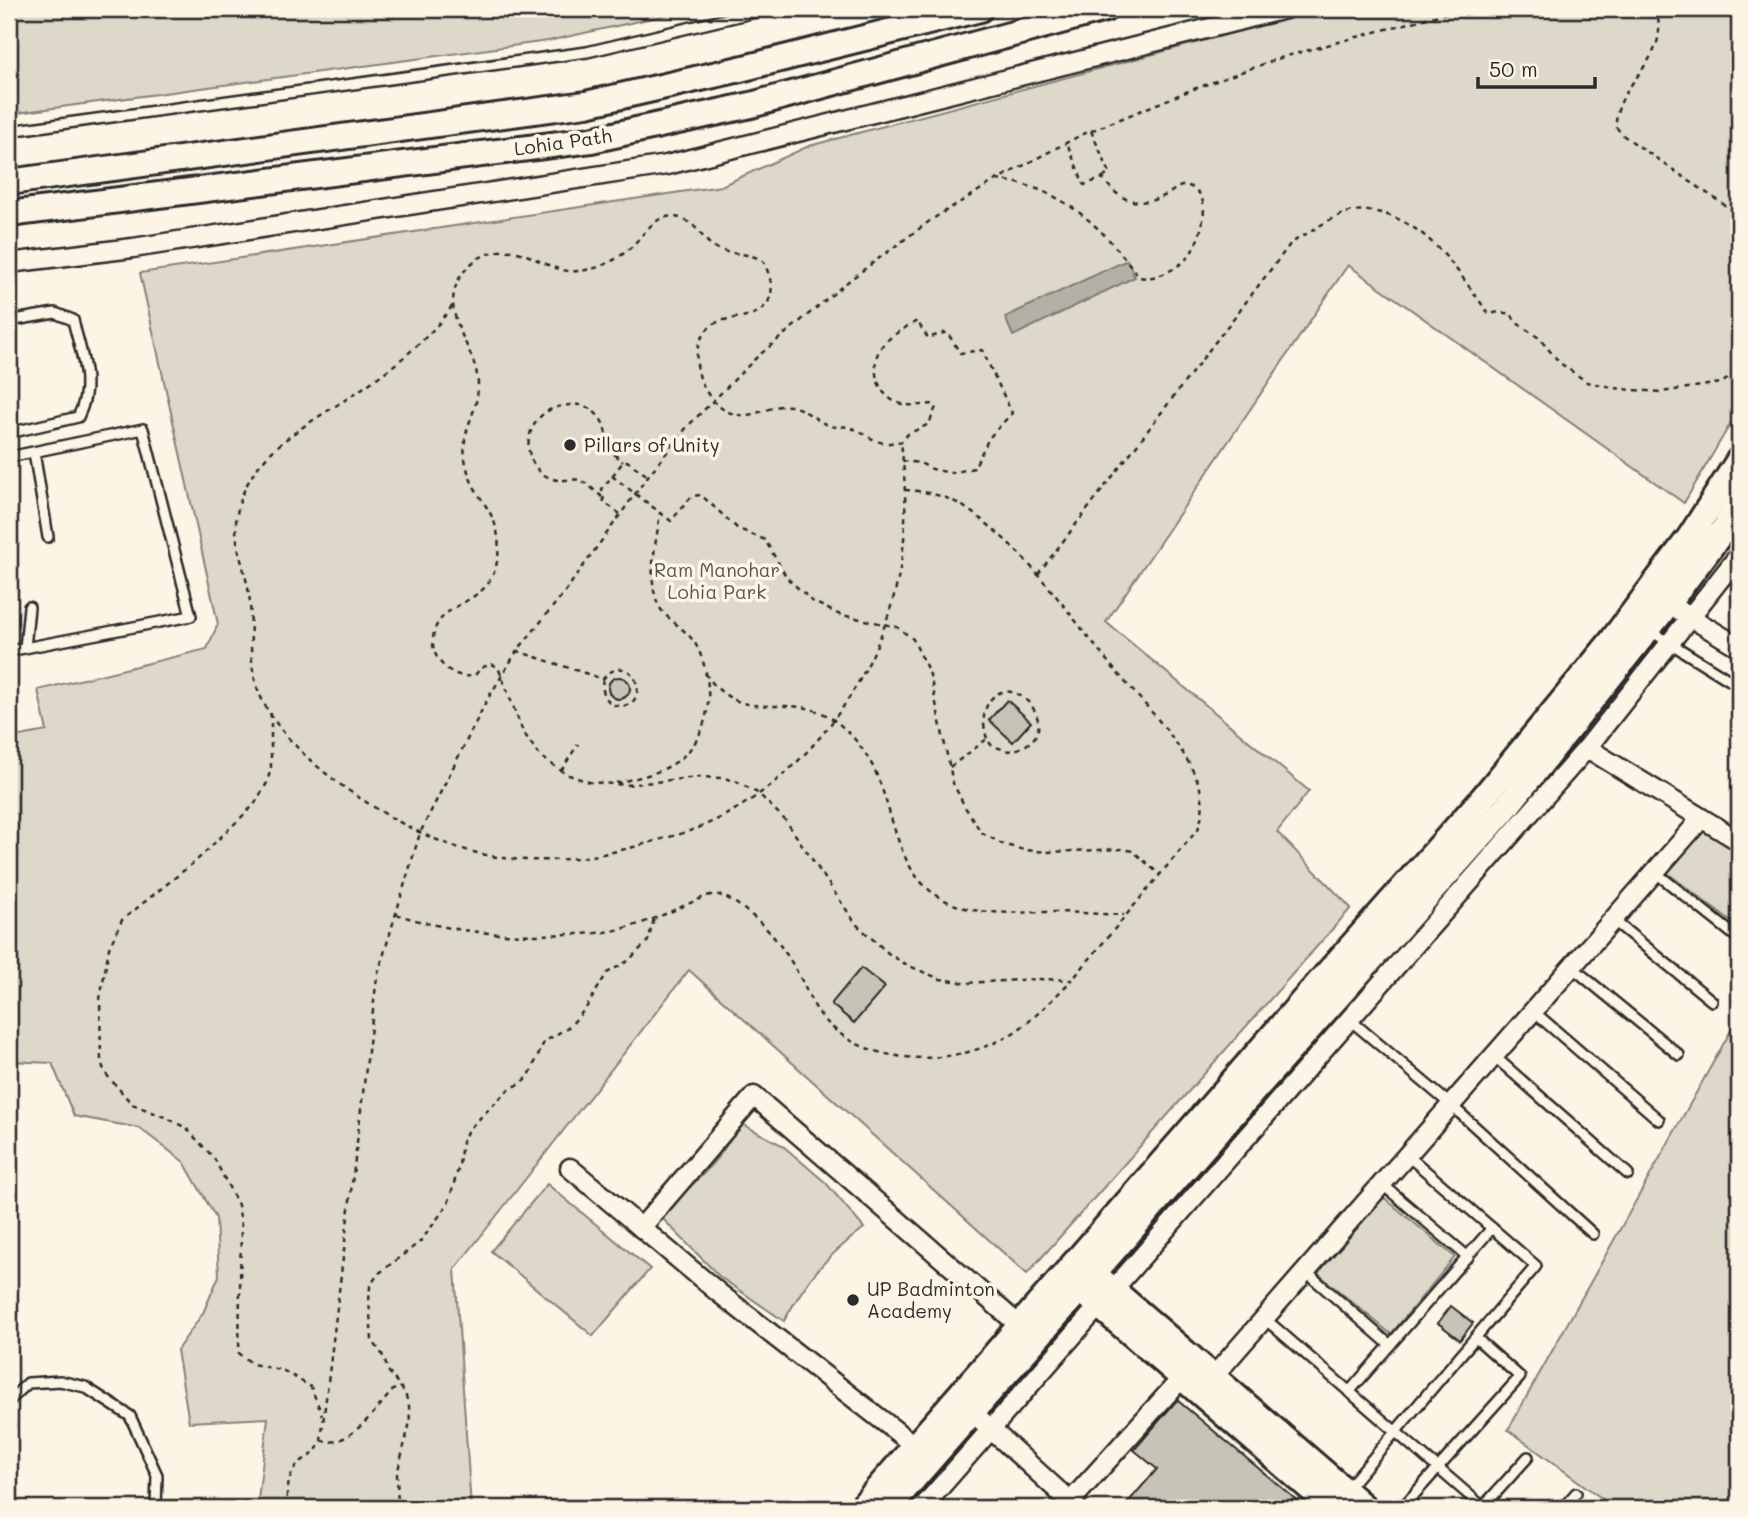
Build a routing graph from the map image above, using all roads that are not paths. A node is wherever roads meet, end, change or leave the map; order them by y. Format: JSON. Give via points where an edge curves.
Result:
{"nodes":[{"id":1,"x":768,"y":9,"type":"edge"},
{"id":2,"x":980,"y":9,"type":"edge"},
{"id":3,"x":1105,"y":9,"type":"edge"},
{"id":4,"x":1284,"y":9,"type":"edge"},
{"id":5,"x":9,"y":131,"type":"edge"},
{"id":6,"x":9,"y":182,"type":"edge"},
{"id":7,"x":9,"y":215,"type":"edge"},
{"id":8,"x":9,"y":263,"type":"edge"},
{"id":9,"x":9,"y":321,"type":"edge"},
{"id":10,"x":9,"y":433,"type":"edge"},
{"id":11,"x":34,"y":452,"type":"junction"},
{"id":12,"x":9,"y":457,"type":"edge"},
{"id":13,"x":1739,"y":460,"type":"edge"},
{"id":14,"x":1739,"y":503,"type":"edge"},
{"id":15,"x":47,"y":537,"type":"dead end"},
{"id":16,"x":1739,"y":555,"type":"edge"},
{"id":17,"x":1668,"y":604,"type":"junction"},
{"id":18,"x":29,"y":607,"type":"dead end"},
{"id":19,"x":1690,"y":617,"type":"junction"},
{"id":20,"x":1639,"y":623,"type":"junction"},
{"id":21,"x":1670,"y":643,"type":"junction"},
{"id":22,"x":1739,"y":647,"type":"edge"},
{"id":23,"x":25,"y":648,"type":"junction"},
{"id":24,"x":9,"y":651,"type":"edge"},
{"id":25,"x":1739,"y":687,"type":"edge"},
{"id":26,"x":1587,"y":748,"type":"junction"},
{"id":27,"x":1701,"y":819,"type":"junction"},
{"id":28,"x":1739,"y":841,"type":"edge"},
{"id":29,"x":1655,"y":872,"type":"junction"},
{"id":30,"x":1613,"y":920,"type":"junction"},
{"id":31,"x":1738,"y":938,"type":"edge"},
{"id":32,"x":1572,"y":967,"type":"junction"},
{"id":33,"x":1712,"y":1001,"type":"dead end"},
{"id":34,"x":1534,"y":1011,"type":"junction"},
{"id":35,"x":1349,"y":1019,"type":"junction"},
{"id":36,"x":1679,"y":1055,"type":"dead end"},
{"id":37,"x":1494,"y":1056,"type":"junction"},
{"id":38,"x":1451,"y":1105,"type":"junction"},
{"id":39,"x":1658,"y":1120,"type":"dead end"},
{"id":40,"x":1407,"y":1155,"type":"junction"},
{"id":41,"x":570,"y":1168,"type":"dead end"},
{"id":42,"x":1628,"y":1174,"type":"dead end"},
{"id":43,"x":1382,"y":1184,"type":"junction"},
{"id":44,"x":641,"y":1228,"type":"junction"},
{"id":45,"x":1492,"y":1228,"type":"junction"},
{"id":46,"x":1593,"y":1234,"type":"dead end"},
{"id":47,"x":1468,"y":1257,"type":"junction"},
{"id":48,"x":1305,"y":1271,"type":"junction"},
{"id":49,"x":1081,"y":1277,"type":"junction"},
{"id":50,"x":1106,"y":1298,"type":"junction"},
{"id":51,"x":1264,"y":1318,"type":"junction"},
{"id":52,"x":1019,"y":1325,"type":"junction"},
{"id":53,"x":1476,"y":1338,"type":"junction"},
{"id":54,"x":1390,"y":1345,"type":"junction"},
{"id":55,"x":1197,"y":1372,"type":"junction"},
{"id":56,"x":1349,"y":1392,"type":"junction"},
{"id":57,"x":9,"y":1401,"type":"edge"},
{"id":58,"x":972,"y":1412,"type":"junction"},
{"id":59,"x":991,"y":1429,"type":"junction"},
{"id":60,"x":1396,"y":1432,"type":"junction"},
{"id":61,"x":915,"y":1446,"type":"junction"},
{"id":62,"x":1528,"y":1457,"type":"dead end"},
{"id":63,"x":1438,"y":1468,"type":"junction"},
{"id":64,"x":1576,"y":1493,"type":"dead end"},
{"id":65,"x":1339,"y":1500,"type":"edge"},
{"id":66,"x":1074,"y":1505,"type":"edge"},
{"id":67,"x":156,"y":1508,"type":"edge"},
{"id":68,"x":861,"y":1508,"type":"edge"},
{"id":69,"x":888,"y":1508,"type":"edge"},
{"id":70,"x":922,"y":1508,"type":"edge"},
{"id":71,"x":1366,"y":1508,"type":"edge"},
{"id":72,"x":1402,"y":1508,"type":"edge"},
{"id":73,"x":1483,"y":1508,"type":"edge"},
{"id":74,"x":1563,"y":1508,"type":"edge"}],
"edges":[{"from":1,"to":5,"type":"lane","via":[[587,52]]},
{"from":2,"to":6,"type":"street","name":"Lohia Path","via":[[586,104]]},
{"from":3,"to":7,"type":"street","name":"Lohia Path","via":[[751,106],[591,140]]},
{"from":4,"to":8,"type":"street","via":[[667,165]]},
{"from":9,"to":10,"type":"lane","via":[[55,313],[73,320],[88,388],[78,417]]},
{"from":11,"to":12,"type":"lane"},
{"from":11,"to":15,"type":"lane"},
{"from":11,"to":23,"type":"lane","via":[[143,429],[191,616]]},
{"from":13,"to":20,"type":"street"},
{"from":14,"to":17,"type":"street"},
{"from":16,"to":19,"type":"street"},
{"from":17,"to":19,"type":"street"},
{"from":17,"to":20,"type":"street"},
{"from":18,"to":23,"type":"lane"},
{"from":19,"to":21,"type":"street"},
{"from":19,"to":22,"type":"street"},
{"from":20,"to":21,"type":"lane"},
{"from":20,"to":49,"type":"street","via":[[1482,799]]},
{"from":21,"to":25,"type":"lane"},
{"from":21,"to":26,"type":"street"},
{"from":23,"to":24,"type":"lane"},
{"from":26,"to":27,"type":"street"},
{"from":26,"to":35,"type":"street"},
{"from":27,"to":28,"type":"street"},
{"from":27,"to":29,"type":"street"},
{"from":29,"to":30,"type":"street"},
{"from":29,"to":31,"type":"lane"},
{"from":30,"to":32,"type":"street"},
{"from":30,"to":33,"type":"lane"},
{"from":32,"to":34,"type":"street"},
{"from":32,"to":36,"type":"lane"},
{"from":34,"to":37,"type":"street"},
{"from":34,"to":39,"type":"lane"},
{"from":35,"to":38,"type":"lane"},
{"from":35,"to":50,"type":"street"},
{"from":37,"to":38,"type":"street"},
{"from":37,"to":42,"type":"lane"},
{"from":38,"to":40,"type":"street"},
{"from":38,"to":46,"type":"lane"},
{"from":40,"to":43,"type":"street"},
{"from":40,"to":45,"type":"lane"},
{"from":41,"to":44,"type":"street"},
{"from":43,"to":47,"type":"lane"},
{"from":43,"to":48,"type":"street"},
{"from":44,"to":52,"type":"street","via":[[754,1097]]},
{"from":44,"to":61,"type":"street"},
{"from":45,"to":47,"type":"lane"},
{"from":45,"to":53,"type":"lane","via":[[1536,1266]]},
{"from":47,"to":54,"type":"lane"},
{"from":48,"to":51,"type":"street"},
{"from":48,"to":54,"type":"lane"},
{"from":49,"to":50,"type":"street"},
{"from":49,"to":52,"type":"street"},
{"from":49,"to":58,"type":"street"},
{"from":50,"to":55,"type":"street"},
{"from":50,"to":59,"type":"street"},
{"from":51,"to":55,"type":"street"},
{"from":51,"to":56,"type":"lane"},
{"from":52,"to":61,"type":"street"},
{"from":53,"to":60,"type":"lane"},
{"from":53,"to":63,"type":"lane","via":[[1520,1377]]},
{"from":54,"to":56,"type":"lane"},
{"from":55,"to":65,"type":"street"},
{"from":55,"to":66,"type":"street"},
{"from":56,"to":60,"type":"lane"},
{"from":57,"to":67,"type":"lane","via":[[28,1383],[60,1381],[85,1387],[130,1416],[157,1475]]},
{"from":58,"to":59,"type":"street"},
{"from":58,"to":69,"type":"street"},
{"from":59,"to":66,"type":"street"},
{"from":59,"to":70,"type":"street"},
{"from":60,"to":63,"type":"lane"},
{"from":60,"to":65,"type":"lane"},
{"from":61,"to":68,"type":"street"},
{"from":62,"to":73,"type":"lane"},
{"from":63,"to":72,"type":"lane"},
{"from":63,"to":73,"type":"lane"},
{"from":64,"to":74,"type":"lane"},
{"from":65,"to":71,"type":"street"}]}
